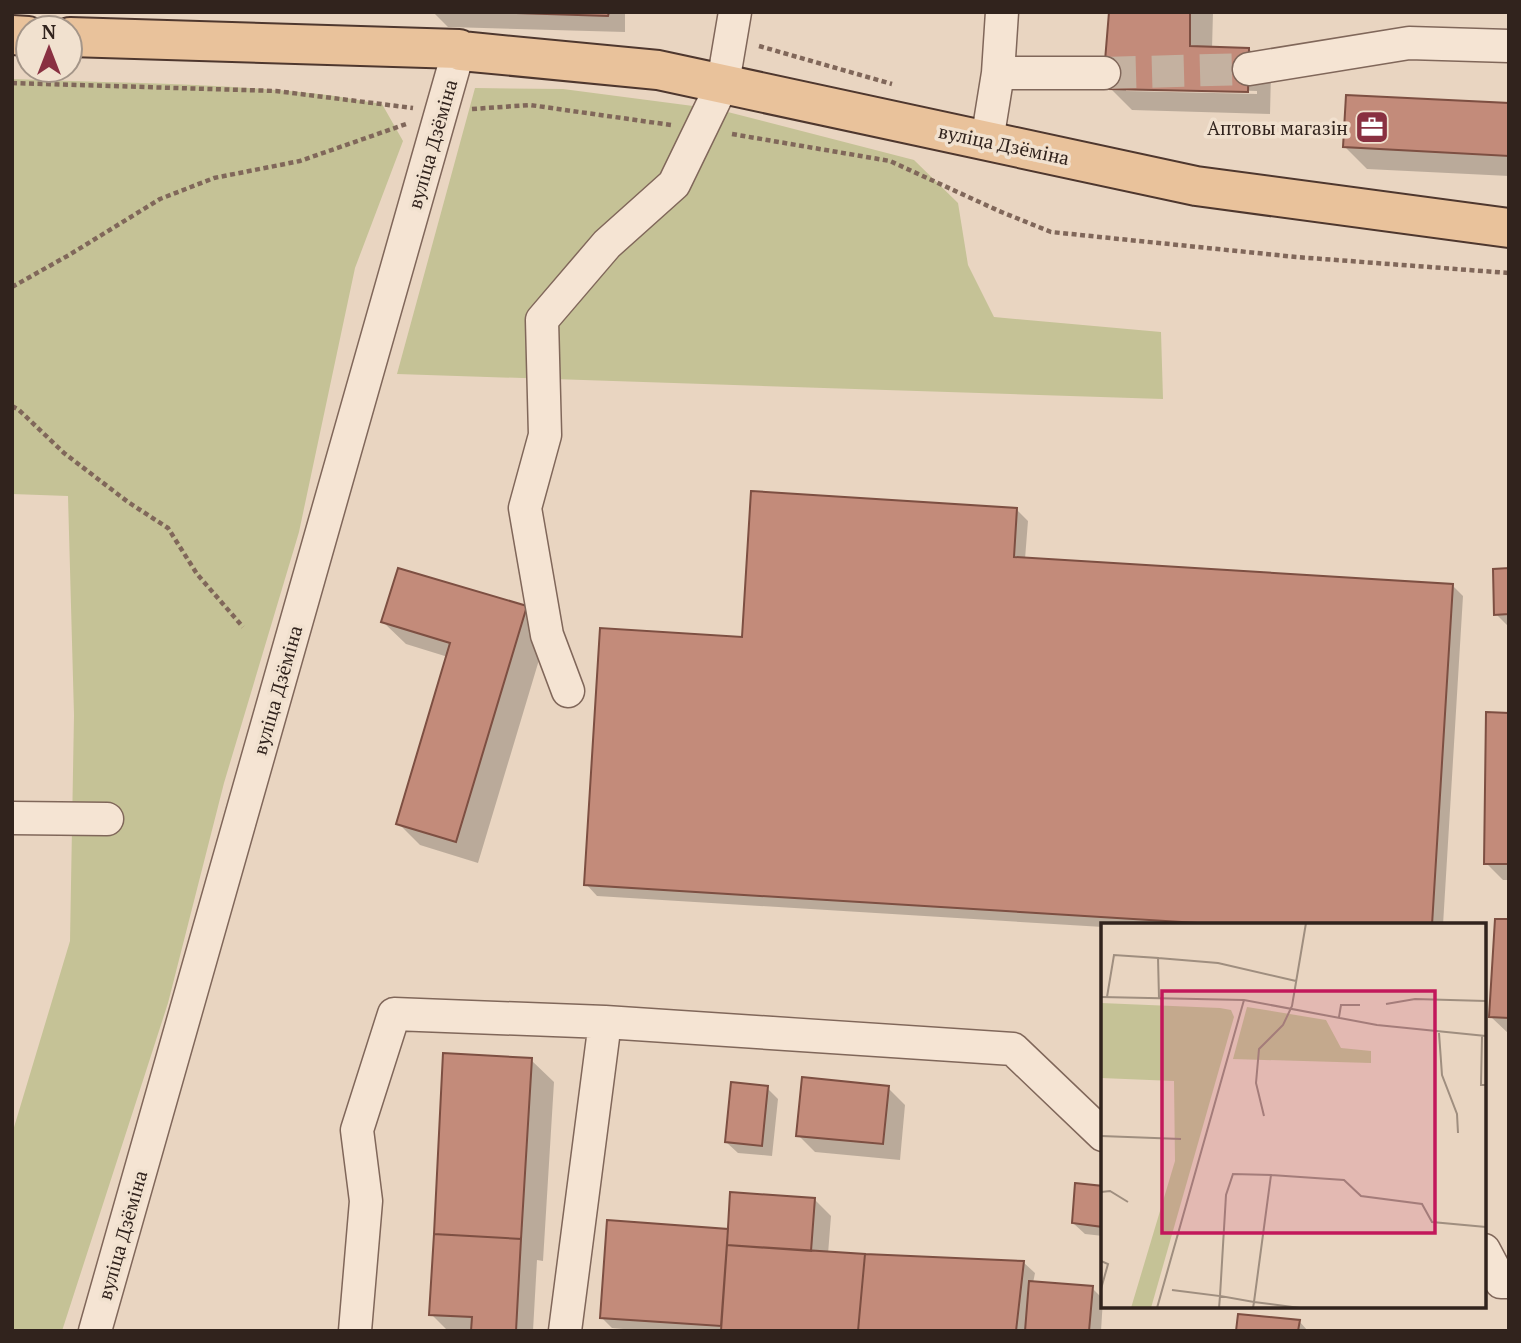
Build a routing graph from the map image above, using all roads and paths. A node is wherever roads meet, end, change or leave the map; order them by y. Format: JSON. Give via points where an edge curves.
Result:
{"nodes":[{"id":1,"x":1002,"y":12,"type":"edge"},
{"id":2,"x":732,"y":25,"type":"edge"},
{"id":3,"x":84,"y":37,"type":"edge"},
{"id":4,"x":1509,"y":46,"type":"edge"},
{"id":5,"x":459,"y":49,"type":"junction"},
{"id":6,"x":1249,"y":69,"type":"tunnel mouth"},
{"id":7,"x":1104,"y":73,"type":"tunnel mouth"},
{"id":8,"x":998,"y":74,"type":"junction"},
{"id":9,"x":12,"y":83,"type":"edge"},
{"id":10,"x":723,"y":83,"type":"junction"},
{"id":11,"x":901,"y":86,"type":"dead end"},
{"id":12,"x":427,"y":111,"type":"junction"},
{"id":13,"x":701,"y":129,"type":"junction"},
{"id":14,"x":987,"y":141,"type":"junction"},
{"id":15,"x":1509,"y":228,"type":"edge"},
{"id":16,"x":1509,"y":273,"type":"edge"},
{"id":17,"x":12,"y":287,"type":"edge"},
{"id":18,"x":12,"y":407,"type":"edge"},
{"id":19,"x":243,"y":627,"type":"dead end"},
{"id":20,"x":568,"y":691,"type":"dead end"},
{"id":21,"x":12,"y":818,"type":"edge"},
{"id":22,"x":107,"y":819,"type":"dead end"},
{"id":23,"x":605,"y":1022,"type":"junction"},
{"id":24,"x":1101,"y":1133,"type":"edge"},
{"id":25,"x":1486,"y":1254,"type":"edge"},
{"id":26,"x":1509,"y":1282,"type":"edge"},
{"id":27,"x":96,"y":1331,"type":"edge"},
{"id":28,"x":355,"y":1331,"type":"edge"},
{"id":29,"x":565,"y":1331,"type":"edge"}],
"edges":[{"from":1,"to":8,"type":"street"},
{"from":2,"to":10,"type":"street"},
{"from":2,"to":11,"type":"path"},
{"from":3,"to":5,"type":"main road","name":"вуліца Дзёміна"},
{"from":4,"to":6,"type":"street","via":[[1409,43]]},
{"from":5,"to":10,"type":"main road","name":"вуліца Дзёміна","via":[[658,70]]},
{"from":5,"to":12,"type":"street","name":"вуліца Дзёміна"},
{"from":7,"to":8,"type":"street"},
{"from":8,"to":14,"type":"street"},
{"from":9,"to":12,"type":"path","via":[[276,91]]},
{"from":10,"to":13,"type":"street"},
{"from":10,"to":14,"type":"main road","name":"вуліца Дзёміна"},
{"from":12,"to":13,"type":"path","via":[[530,105]]},
{"from":12,"to":17,"type":"path","via":[[300,161],[214,178],[160,199]]},
{"from":12,"to":27,"type":"street","name":"вуліца Дзёміна"},
{"from":13,"to":16,"type":"path","via":[[890,161],[1051,232]]},
{"from":13,"to":20,"type":"street","via":[[674,184],[607,244],[542,320],[545,435],[525,508],[547,635]]},
{"from":14,"to":15,"type":"main road","name":"вуліца Дзёміна","via":[[1196,186]]},
{"from":18,"to":19,"type":"path","via":[[106,486],[168,528],[197,573]]},
{"from":21,"to":22,"type":"street"},
{"from":23,"to":24,"type":"street","via":[[1013,1049]]},
{"from":23,"to":28,"type":"street","via":[[394,1014],[357,1130],[366,1201]]},
{"from":23,"to":29,"type":"street"},
{"from":25,"to":26,"type":"street","via":[[1501,1282]]}]}
